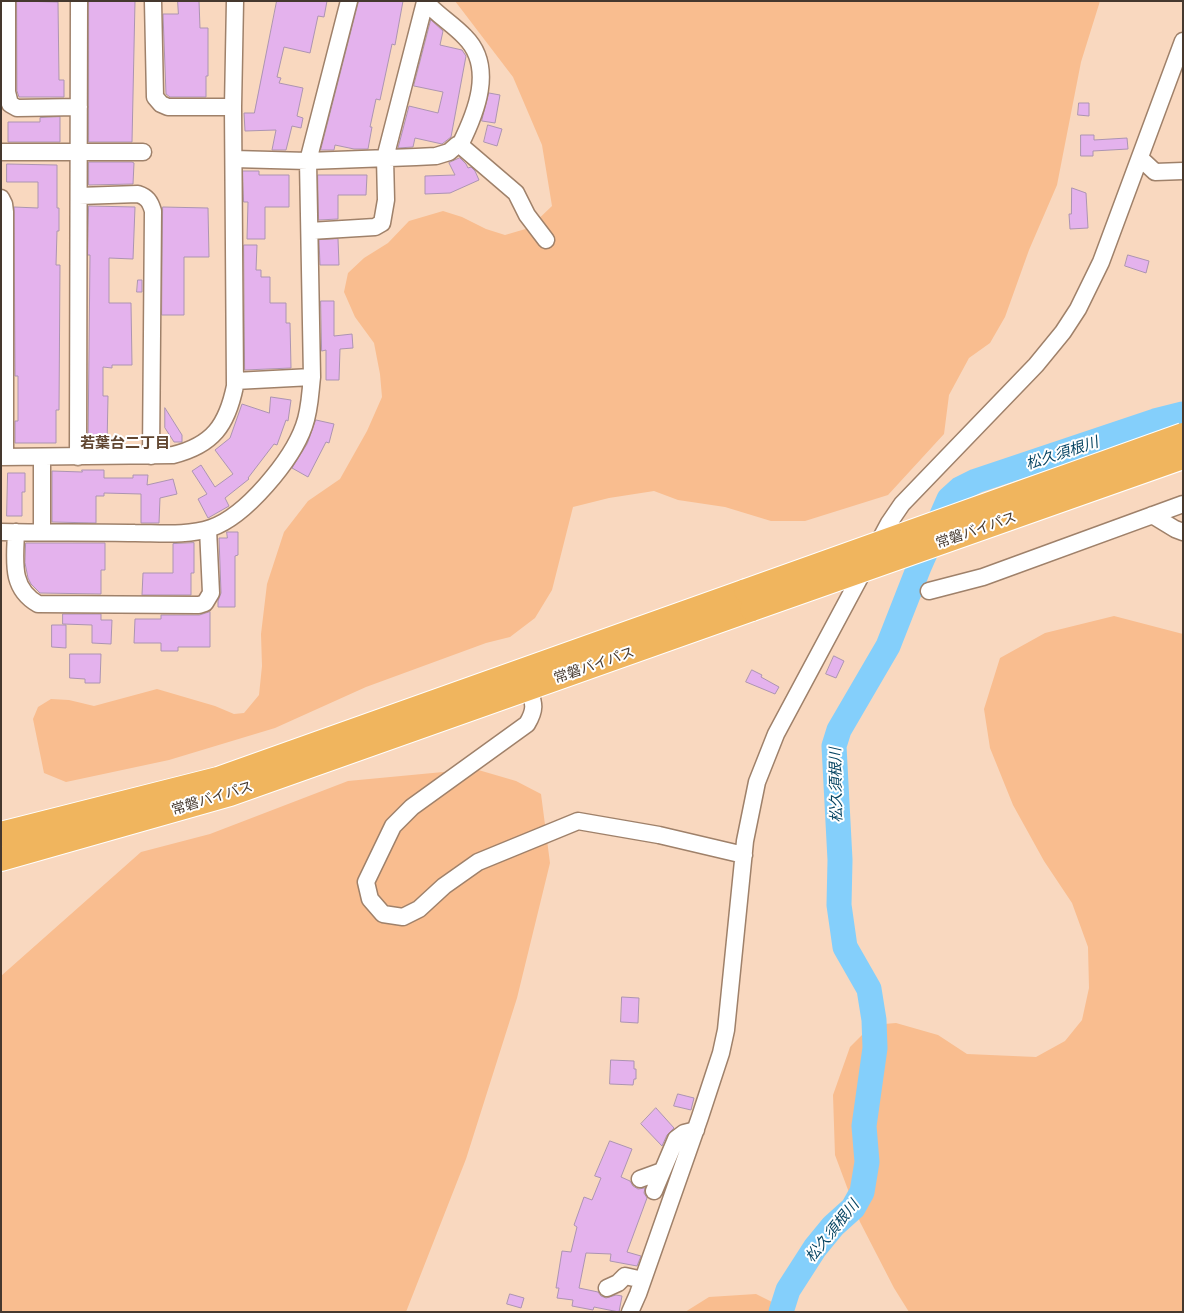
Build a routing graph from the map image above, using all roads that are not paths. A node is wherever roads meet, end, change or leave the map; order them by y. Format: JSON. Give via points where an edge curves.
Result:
{"nodes":[{"id":1,"x":6,"y":1,"type":"edge"},
{"id":2,"x":79,"y":1,"type":"edge"},
{"id":3,"x":153,"y":1,"type":"edge"},
{"id":4,"x":235,"y":1,"type":"edge"},
{"id":5,"x":349,"y":1,"type":"edge"},
{"id":6,"x":425,"y":2,"type":"edge"},
{"id":7,"x":1183,"y":41,"type":"edge"},
{"id":8,"x":79,"y":107,"type":"junction"},
{"id":9,"x":233,"y":107,"type":"junction"},
{"id":10,"x":460,"y":145,"type":"junction"},
{"id":11,"x":1,"y":152,"type":"edge"},
{"id":12,"x":79,"y":152,"type":"junction"},
{"id":13,"x":143,"y":152,"type":"dead end"},
{"id":14,"x":385,"y":158,"type":"junction"},
{"id":15,"x":1140,"y":158,"type":"junction"},
{"id":16,"x":234,"y":160,"type":"junction"},
{"id":17,"x":308,"y":160,"type":"junction"},
{"id":18,"x":1183,"y":171,"type":"edge"},
{"id":19,"x":79,"y":196,"type":"junction"},
{"id":20,"x":1,"y":198,"type":"edge"},
{"id":21,"x":310,"y":231,"type":"junction"},
{"id":22,"x":546,"y":240,"type":"dead end"},
{"id":23,"x":312,"y":377,"type":"junction"},
{"id":24,"x":235,"y":381,"type":"junction"},
{"id":25,"x":1183,"y":435,"type":"edge"},
{"id":26,"x":151,"y":456,"type":"junction"},
{"id":27,"x":3,"y":457,"type":"edge"},
{"id":28,"x":42,"y":457,"type":"junction"},
{"id":29,"x":78,"y":457,"type":"junction"},
{"id":30,"x":1183,"y":457,"type":"edge"},
{"id":31,"x":1183,"y":504,"type":"edge"},
{"id":32,"x":1152,"y":515,"type":"junction"},
{"id":33,"x":208,"y":529,"type":"junction"},
{"id":34,"x":8,"y":532,"type":"edge"},
{"id":35,"x":42,"y":532,"type":"junction"},
{"id":36,"x":1183,"y":532,"type":"edge"},
{"id":37,"x":929,"y":590,"type":"dead end"},
{"id":38,"x":749,"y":600,"type":"junction"},
{"id":39,"x":529,"y":688,"type":"junction"},
{"id":40,"x":1,"y":834,"type":"edge"},
{"id":41,"x":744,"y":856,"type":"junction"},
{"id":42,"x":1,"y":859,"type":"edge"},
{"id":43,"x":696,"y":1130,"type":"junction"},
{"id":44,"x":662,"y":1171,"type":"junction"},
{"id":45,"x":640,"y":1179,"type":"dead end"},
{"id":46,"x":654,"y":1191,"type":"dead end"},
{"id":47,"x":643,"y":1280,"type":"junction"},
{"id":48,"x":607,"y":1288,"type":"dead end"},
{"id":49,"x":630,"y":1312,"type":"edge"}],
"edges":[{"from":1,"to":8,"type":"street","via":[[7,92],[10,104],[17,108]]},
{"from":2,"to":8,"type":"street"},
{"from":3,"to":9,"type":"street","via":[[155,97],[168,108]]},
{"from":4,"to":9,"type":"street"},
{"from":5,"to":17,"type":"street"},
{"from":6,"to":10,"type":"street","via":[[466,38],[476,52],[480,66],[482,86],[471,125]]},
{"from":6,"to":14,"type":"street"},
{"from":7,"to":15,"type":"street"},
{"from":8,"to":12,"type":"street"},
{"from":9,"to":16,"type":"street"},
{"from":10,"to":14,"type":"street","via":[[436,156]]},
{"from":10,"to":22,"type":"street","via":[[516,193],[527,215]]},
{"from":11,"to":12,"type":"street"},
{"from":12,"to":13,"type":"street"},
{"from":12,"to":19,"type":"street"},
{"from":14,"to":17,"type":"street"},
{"from":14,"to":21,"type":"street","via":[[386,200],[382,223],[375,227]]},
{"from":15,"to":18,"type":"street","via":[[1155,172]]},
{"from":15,"to":41,"type":"street","via":[[1101,262],[1063,332],[1036,365],[902,504],[889,522],[776,734],[757,782]]},
{"from":16,"to":17,"type":"street"},
{"from":16,"to":24,"type":"street"},
{"from":17,"to":21,"type":"street"},
{"from":19,"to":26,"type":"street","via":[[138,194],[150,202],[153,210]]},
{"from":19,"to":29,"type":"street"},
{"from":20,"to":27,"type":"street","via":[[5,212]]},
{"from":21,"to":23,"type":"street"},
{"from":23,"to":24,"type":"street"},
{"from":23,"to":33,"type":"street","via":[[304,427],[278,472],[246,505]]},
{"from":24,"to":26,"type":"street","via":[[231,406],[211,437],[184,452]]},
{"from":25,"to":38,"type":"highway","name":"常磐バイパス","bridge":true},
{"from":26,"to":29,"type":"street"},
{"from":27,"to":28,"type":"street"},
{"from":28,"to":29,"type":"street"},
{"from":28,"to":35,"type":"street"},
{"from":30,"to":38,"type":"highway","name":"常磐バイパス","bridge":true},
{"from":31,"to":32,"type":"street"},
{"from":32,"to":36,"type":"street"},
{"from":32,"to":37,"type":"street","via":[[983,577]]},
{"from":33,"to":34,"type":"street","via":[[211,593],[199,606],[38,604],[26,595],[16,579]]},
{"from":33,"to":35,"type":"street"},
{"from":34,"to":35,"type":"street"},
{"from":38,"to":39,"type":"highway","name":"常磐バイパス"},
{"from":38,"to":40,"type":"highway","name":"常磐バイパス","via":[[218,780]]},
{"from":39,"to":41,"type":"street","via":[[534,706],[533,715],[526,724],[412,807],[393,826],[366,882],[370,899],[382,914],[403,917],[419,909],[478,862],[578,821],[659,835]]},
{"from":39,"to":42,"type":"highway","name":"常磐バイパス","via":[[230,794]]},
{"from":41,"to":43,"type":"street","via":[[726,1030]]},
{"from":43,"to":44,"type":"street","via":[[676,1139]]},
{"from":43,"to":47,"type":"street"},
{"from":44,"to":45,"type":"street"},
{"from":44,"to":46,"type":"street"},
{"from":47,"to":48,"type":"street","via":[[625,1276]]},
{"from":47,"to":49,"type":"street"}]}
